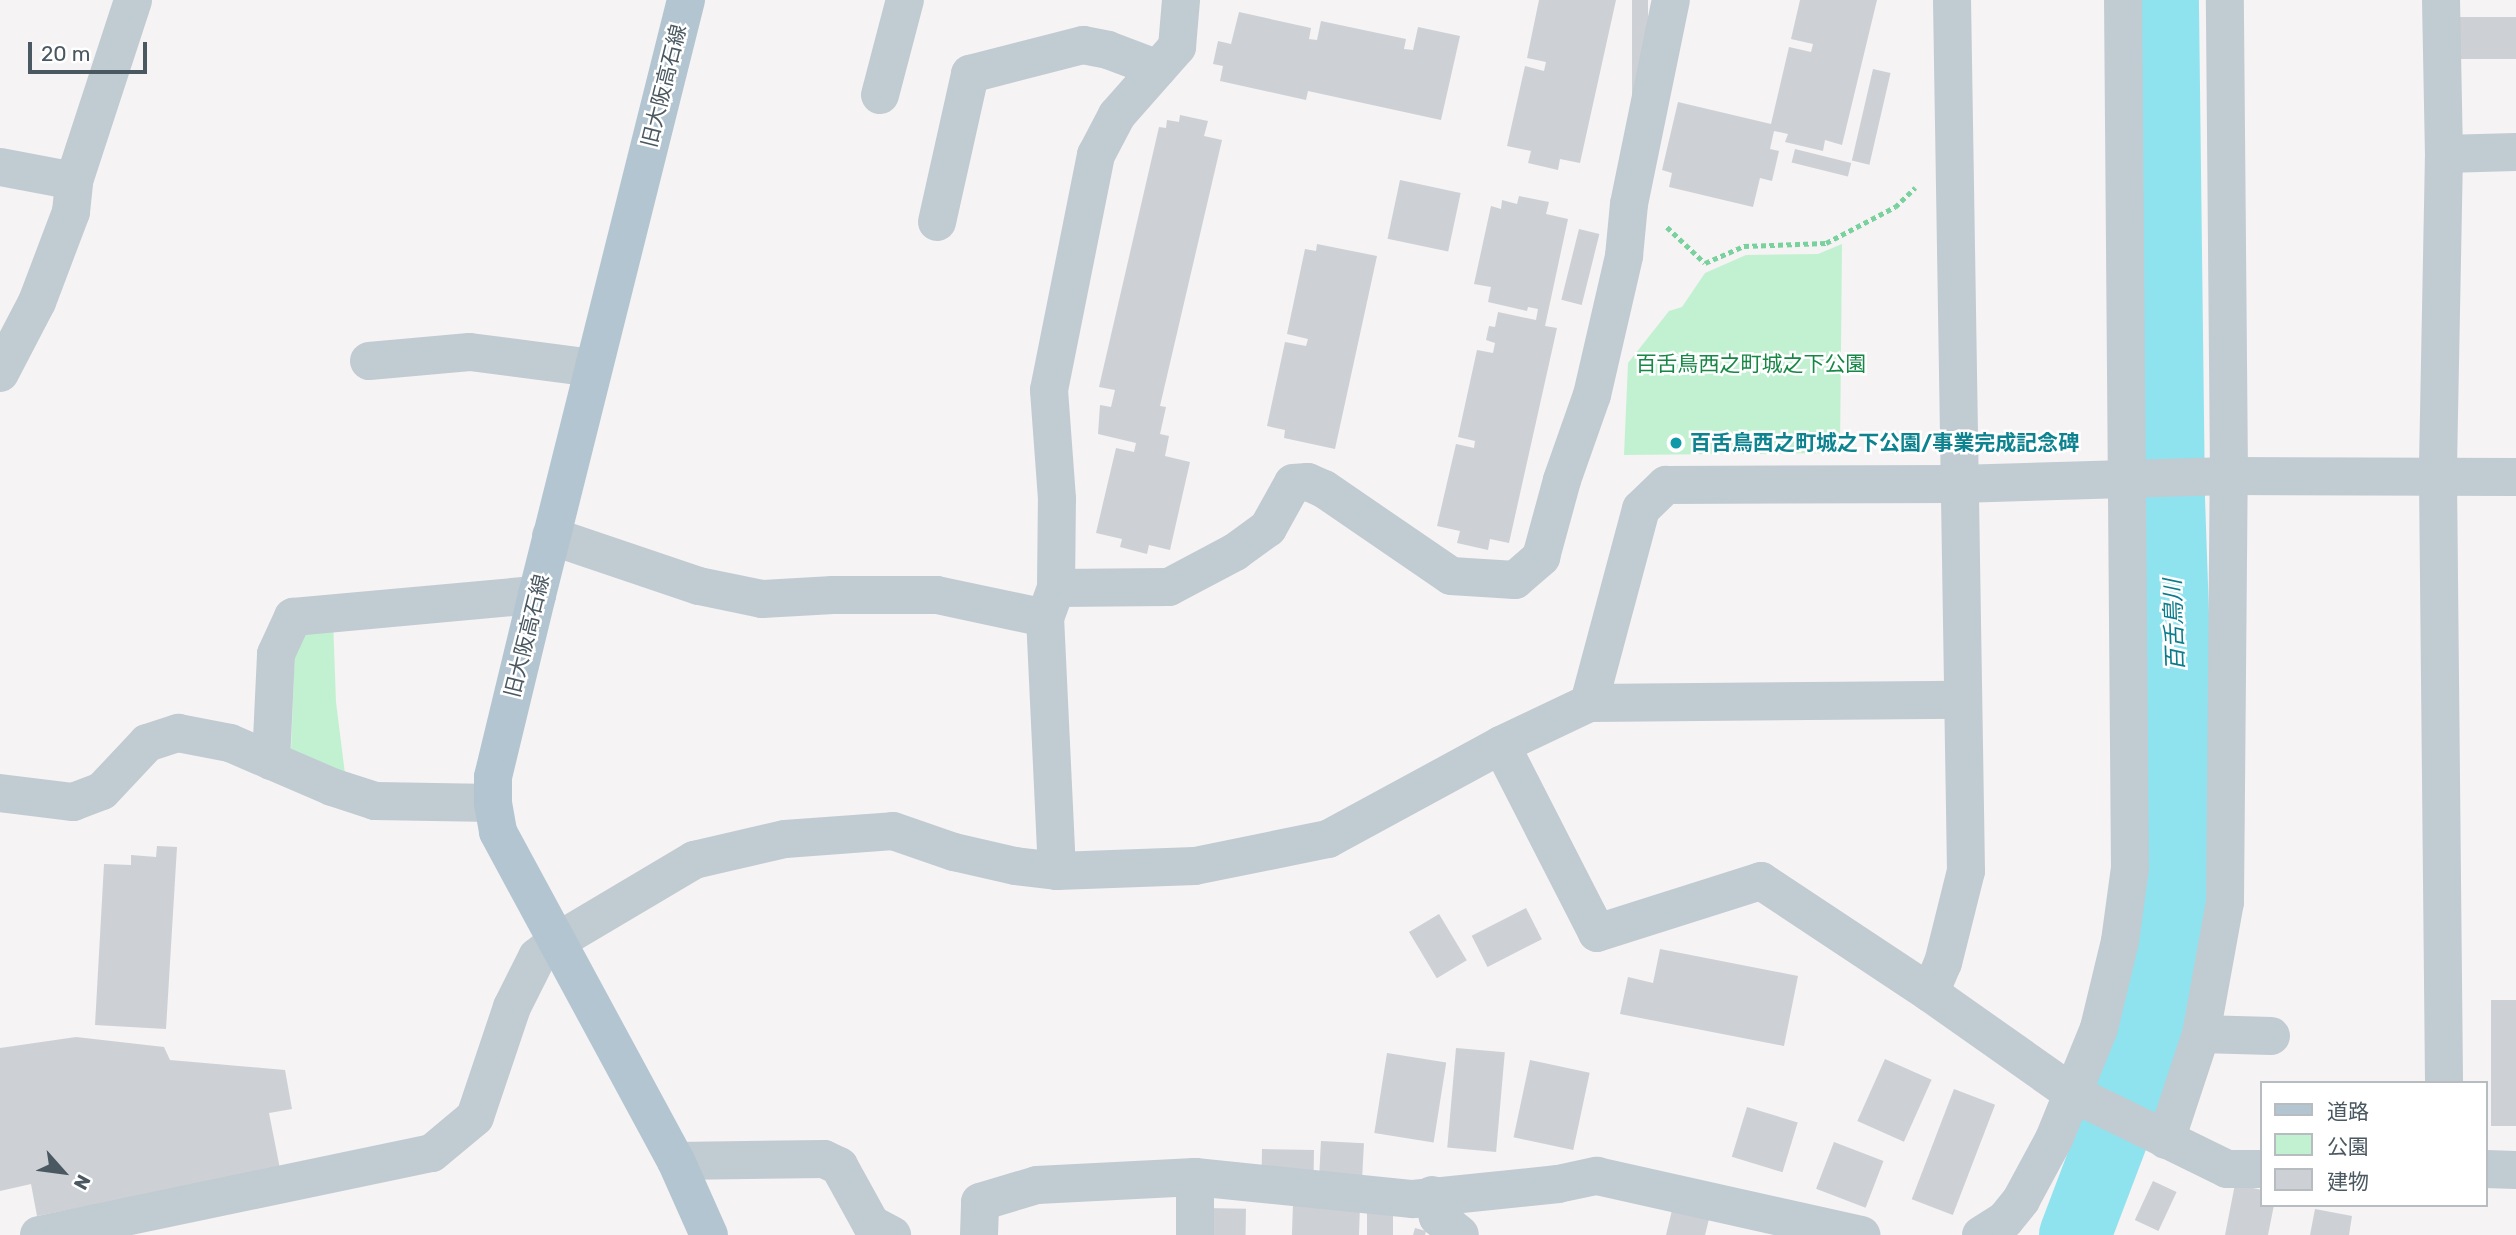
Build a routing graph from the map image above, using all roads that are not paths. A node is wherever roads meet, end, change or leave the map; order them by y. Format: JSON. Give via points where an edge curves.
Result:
{"nodes":[{"id":1,"x":133,"y":0,"type":"edge"},
{"id":2,"x":686,"y":0,"type":"edge"},
{"id":3,"x":905,"y":0,"type":"edge"},
{"id":4,"x":1181,"y":0,"type":"edge"},
{"id":5,"x":1671,"y":0,"type":"edge"},
{"id":6,"x":1952,"y":0,"type":"edge"},
{"id":7,"x":2123,"y":0,"type":"edge"},
{"id":8,"x":2225,"y":0,"type":"edge"},
{"id":9,"x":2441,"y":0,"type":"edge"},
{"id":10,"x":1158,"y":69,"type":"junction"},
{"id":11,"x":880,"y":95,"type":"dead end"},
{"id":12,"x":2516,"y":152,"type":"edge"},
{"id":13,"x":2444,"y":154,"type":"junction"},
{"id":14,"x":0,"y":167,"type":"edge"},
{"id":15,"x":74,"y":181,"type":"junction"},
{"id":16,"x":937,"y":222,"type":"dead end"},
{"id":17,"x":369,"y":361,"type":"dead end"},
{"id":18,"x":593,"y":368,"type":"junction"},
{"id":19,"x":0,"y":373,"type":"edge"},
{"id":20,"x":2219,"y":476,"type":"junction"},
{"id":21,"x":2516,"y":477,"type":"edge"},
{"id":22,"x":2136,"y":478,"type":"junction"},
{"id":23,"x":2438,"y":478,"type":"junction"},
{"id":24,"x":1958,"y":484,"type":"junction"},
{"id":25,"x":551,"y":536,"type":"junction"},
{"id":26,"x":537,"y":595,"type":"junction"},
{"id":27,"x":1051,"y":603,"type":"junction"},
{"id":28,"x":1962,"y":700,"type":"junction"},
{"id":29,"x":1589,"y":703,"type":"junction"},
{"id":30,"x":1501,"y":745,"type":"junction"},
{"id":31,"x":271,"y":761,"type":"junction"},
{"id":32,"x":0,"y":793,"type":"edge"},
{"id":33,"x":493,"y":803,"type":"junction"},
{"id":34,"x":1057,"y":872,"type":"junction"},
{"id":35,"x":556,"y":942,"type":"junction"},
{"id":36,"x":1930,"y":993,"type":"junction"},
{"id":37,"x":2201,"y":1034,"type":"junction"},
{"id":38,"x":2271,"y":1036,"type":"dead end"},
{"id":39,"x":2444,"y":1081,"type":"edge"},
{"id":40,"x":2081,"y":1097,"type":"junction"},
{"id":41,"x":2160,"y":1136,"type":"junction"},
{"id":42,"x":676,"y":1161,"type":"junction"},
{"id":43,"x":2260,"y":1169,"type":"edge"},
{"id":44,"x":2488,"y":1169,"type":"edge"},
{"id":45,"x":2516,"y":1170,"type":"edge"},
{"id":46,"x":1195,"y":1177,"type":"junction"},
{"id":47,"x":1432,"y":1195,"type":"junction"},
{"id":48,"x":39,"y":1235,"type":"edge"},
{"id":49,"x":709,"y":1235,"type":"edge"},
{"id":50,"x":892,"y":1235,"type":"edge"},
{"id":51,"x":979,"y":1235,"type":"edge"},
{"id":52,"x":1195,"y":1235,"type":"edge"},
{"id":53,"x":1460,"y":1235,"type":"edge"},
{"id":54,"x":1862,"y":1235,"type":"edge"},
{"id":55,"x":1981,"y":1235,"type":"edge"}],
"edges":[{"from":1,"to":15,"type":"street"},
{"from":2,"to":18,"type":"main road","name":"旧大阪高石線"},
{"from":3,"to":11,"type":"street"},
{"from":4,"to":10,"type":"street","via":[[1177,47]]},
{"from":5,"to":27,"type":"street","via":[[1604,345],[1541,557],[1515,580],[1451,576],[1324,489],[1308,482],[1293,483],[1268,528],[1235,552],[1169,587]]},
{"from":6,"to":24,"type":"street"},
{"from":7,"to":22,"type":"street"},
{"from":8,"to":20,"type":"street"},
{"from":9,"to":13,"type":"street"},
{"from":10,"to":16,"type":"street","via":[[1083,45],[970,74]]},
{"from":10,"to":27,"type":"street","via":[[1117,115],[1096,155],[1051,377],[1057,499]]},
{"from":12,"to":13,"type":"street"},
{"from":13,"to":23,"type":"street"},
{"from":14,"to":15,"type":"street"},
{"from":15,"to":19,"type":"street","via":[[71,212],[42,289]]},
{"from":17,"to":18,"type":"street","via":[[470,352]]},
{"from":18,"to":25,"type":"main road","name":"旧大阪高石線"},
{"from":20,"to":22,"type":"street"},
{"from":20,"to":23,"type":"street"},
{"from":20,"to":37,"type":"street","via":[[2225,902]]},
{"from":21,"to":23,"type":"street"},
{"from":22,"to":24,"type":"street"},
{"from":22,"to":40,"type":"street","via":[[2130,868],[2120,942]]},
{"from":23,"to":39,"type":"street"},
{"from":24,"to":28,"type":"street"},
{"from":24,"to":29,"type":"street","via":[[1666,485],[1641,509]]},
{"from":25,"to":26,"type":"main road","name":"旧大阪高石線"},
{"from":25,"to":27,"type":"street","via":[[699,586],[762,599],[937,595]]},
{"from":26,"to":31,"type":"street","via":[[293,617],[276,654]]},
{"from":26,"to":33,"type":"main road","name":"旧大阪高石線","via":[[493,777]]},
{"from":27,"to":34,"type":"street"},
{"from":28,"to":29,"type":"street"},
{"from":28,"to":36,"type":"street","via":[[1966,871],[1943,963]]},
{"from":29,"to":30,"type":"street"},
{"from":30,"to":34,"type":"street","via":[[1328,839],[1195,866]]},
{"from":30,"to":36,"type":"street","via":[[1597,933],[1761,881]]},
{"from":31,"to":32,"type":"street","via":[[230,743],[178,733],[147,743],[102,791],[73,802]]},
{"from":31,"to":33,"type":"street","via":[[375,801]]},
{"from":33,"to":35,"type":"main road","name":"旧大阪高石線","via":[[498,832]]},
{"from":34,"to":35,"type":"street","via":[[954,852],[893,831],[785,839],[694,860]]},
{"from":35,"to":42,"type":"main road","name":"旧大阪高石線"},
{"from":35,"to":48,"type":"street","via":[[537,957],[525,977],[475,1116],[432,1153]]},
{"from":36,"to":40,"type":"street"},
{"from":37,"to":38,"type":"street"},
{"from":37,"to":41,"type":"street"},
{"from":40,"to":41,"type":"street"},
{"from":40,"to":55,"type":"street","via":[[2021,1200],[2005,1220]]},
{"from":41,"to":43,"type":"street","via":[[2227,1169]]},
{"from":42,"to":49,"type":"main road","name":"旧大阪高石線"},
{"from":42,"to":50,"type":"street","via":[[824,1159],[839,1166],[871,1224]]},
{"from":44,"to":45,"type":"street"},
{"from":46,"to":47,"type":"street","via":[[1413,1199]]},
{"from":46,"to":51,"type":"street","via":[[1037,1185],[980,1202]]},
{"from":46,"to":52,"type":"street"},
{"from":47,"to":53,"type":"street","via":[[1438,1217]]},
{"from":47,"to":54,"type":"street","via":[[1597,1176]]}]}
